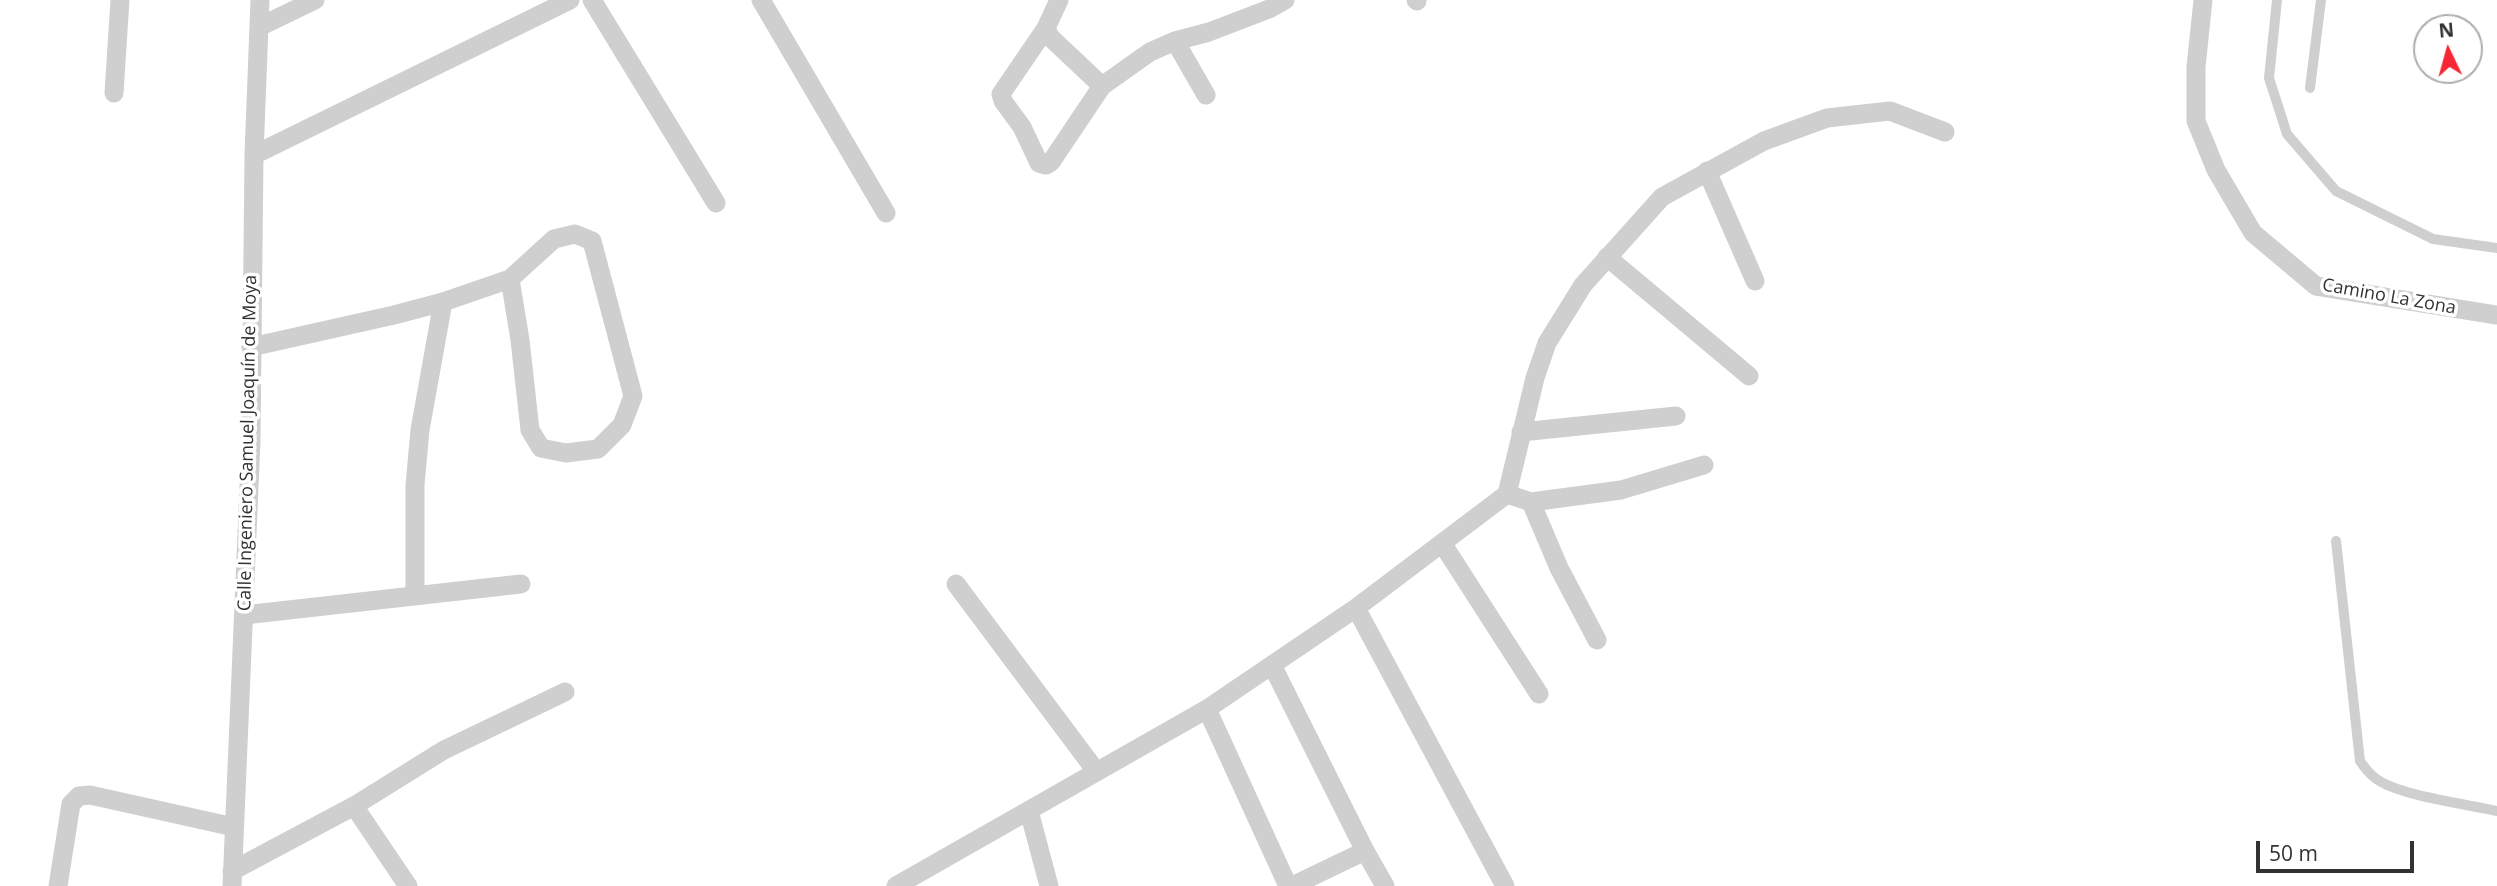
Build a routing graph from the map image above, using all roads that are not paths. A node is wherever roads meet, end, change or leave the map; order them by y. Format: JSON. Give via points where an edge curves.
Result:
{"nodes":[{"id":1,"x":120,"y":0,"type":"edge"},
{"id":2,"x":260,"y":0,"type":"edge"},
{"id":3,"x":315,"y":0,"type":"edge"},
{"id":4,"x":570,"y":0,"type":"edge"},
{"id":5,"x":592,"y":0,"type":"edge"},
{"id":6,"x":761,"y":0,"type":"edge"},
{"id":7,"x":1059,"y":0,"type":"edge"},
{"id":8,"x":1285,"y":0,"type":"edge"},
{"id":9,"x":2203,"y":0,"type":"edge"},
{"id":10,"x":2277,"y":0,"type":"edge"},
{"id":11,"x":2321,"y":0,"type":"edge"},
{"id":12,"x":259,"y":27,"type":"junction"},
{"id":13,"x":1046,"y":28,"type":"junction"},
{"id":14,"x":1175,"y":41,"type":"junction"},
{"id":15,"x":1102,"y":86,"type":"junction"},
{"id":16,"x":2310,"y":88,"type":"dead end"},
{"id":17,"x":114,"y":93,"type":"dead end"},
{"id":18,"x":1206,"y":95,"type":"dead end"},
{"id":19,"x":1945,"y":132,"type":"dead end"},
{"id":20,"x":254,"y":155,"type":"junction"},
{"id":21,"x":1707,"y":171,"type":"junction"},
{"id":22,"x":716,"y":203,"type":"dead end"},
{"id":23,"x":886,"y":213,"type":"dead end"},
{"id":24,"x":2497,"y":248,"type":"edge"},
{"id":25,"x":1607,"y":257,"type":"junction"},
{"id":26,"x":510,"y":279,"type":"junction"},
{"id":27,"x":1755,"y":281,"type":"dead end"},
{"id":28,"x":443,"y":302,"type":"junction"},
{"id":29,"x":2497,"y":315,"type":"edge"},
{"id":30,"x":251,"y":347,"type":"junction"},
{"id":31,"x":1749,"y":376,"type":"dead end"},
{"id":32,"x":1676,"y":416,"type":"dead end"},
{"id":33,"x":1521,"y":432,"type":"junction"},
{"id":34,"x":1704,"y":465,"type":"dead end"},
{"id":35,"x":1507,"y":494,"type":"junction"},
{"id":36,"x":1531,"y":502,"type":"junction"},
{"id":37,"x":2336,"y":541,"type":"dead end"},
{"id":38,"x":1442,"y":543,"type":"junction"},
{"id":39,"x":521,"y":584,"type":"dead end"},
{"id":40,"x":956,"y":584,"type":"dead end"},
{"id":41,"x":415,"y":596,"type":"junction"},
{"id":42,"x":1356,"y":608,"type":"junction"},
{"id":43,"x":244,"y":615,"type":"junction"},
{"id":44,"x":1597,"y":640,"type":"dead end"},
{"id":45,"x":1272,"y":666,"type":"junction"},
{"id":46,"x":565,"y":692,"type":"dead end"},
{"id":47,"x":1539,"y":694,"type":"dead end"},
{"id":48,"x":1207,"y":709,"type":"junction"},
{"id":49,"x":1096,"y":771,"type":"junction"},
{"id":50,"x":354,"y":806,"type":"junction"},
{"id":51,"x":1029,"y":811,"type":"junction"},
{"id":52,"x":2497,"y":811,"type":"edge"},
{"id":53,"x":234,"y":827,"type":"junction"},
{"id":54,"x":1365,"y":851,"type":"junction"},
{"id":55,"x":232,"y":878,"type":"edge"},
{"id":56,"x":58,"y":886,"type":"edge"},
{"id":57,"x":408,"y":886,"type":"edge"},
{"id":58,"x":895,"y":886,"type":"edge"},
{"id":59,"x":1049,"y":886,"type":"edge"},
{"id":60,"x":1290,"y":886,"type":"edge"},
{"id":61,"x":1385,"y":886,"type":"edge"},
{"id":62,"x":1505,"y":886,"type":"edge"}],
"edges":[{"from":1,"to":17,"type":"street"},
{"from":2,"to":12,"type":"street","name":"Calle Ingeniero Samuel Joaquín de Moya"},
{"from":3,"to":12,"type":"street"},
{"from":4,"to":20,"type":"street"},
{"from":5,"to":22,"type":"street"},
{"from":6,"to":23,"type":"street"},
{"from":7,"to":13,"type":"street"},
{"from":8,"to":14,"type":"street"},
{"from":9,"to":29,"type":"street","name":"Camino La Zona","via":[[2196,121],[2216,170],[2253,233],[2316,286]]},
{"from":10,"to":24,"type":"lane","via":[[2269,78],[2287,134],[2336,191],[2433,239]]},
{"from":11,"to":16,"type":"lane"},
{"from":12,"to":20,"type":"street","name":"Calle Ingeniero Samuel Joaquín de Moya"},
{"from":13,"to":15,"type":"street"},
{"from":13,"to":15,"type":"street","via":[[1001,94],[1039,163],[1051,162]]},
{"from":14,"to":15,"type":"street","via":[[1150,52]]},
{"from":14,"to":18,"type":"street"},
{"from":19,"to":21,"type":"street","via":[[1890,111],[1827,118],[1765,141]]},
{"from":20,"to":30,"type":"street","name":"Calle Ingeniero Samuel Joaquín de Moya"},
{"from":21,"to":25,"type":"street","via":[[1662,197]]},
{"from":21,"to":27,"type":"street"},
{"from":25,"to":31,"type":"street"},
{"from":25,"to":33,"type":"street","via":[[1583,285],[1548,343]]},
{"from":26,"to":26,"type":"street","via":[[554,239],[575,233],[592,241],[633,396],[622,425],[597,449],[566,453],[541,448],[530,430]]},
{"from":26,"to":28,"type":"street"},
{"from":28,"to":30,"type":"street"},
{"from":28,"to":41,"type":"street","via":[[416,471]]},
{"from":30,"to":43,"type":"street","name":"Calle Ingeniero Samuel Joaquín de Moya"},
{"from":32,"to":33,"type":"street"},
{"from":33,"to":35,"type":"street"},
{"from":34,"to":36,"type":"street","via":[[1621,490]]},
{"from":35,"to":36,"type":"street"},
{"from":35,"to":38,"type":"street"},
{"from":36,"to":44,"type":"street"},
{"from":37,"to":52,"type":"lane","via":[[2360,761],[2375,778],[2409,792]]},
{"from":38,"to":42,"type":"street"},
{"from":38,"to":47,"type":"street"},
{"from":39,"to":41,"type":"street"},
{"from":40,"to":49,"type":"street"},
{"from":41,"to":43,"type":"street"},
{"from":42,"to":45,"type":"street"},
{"from":42,"to":62,"type":"street"},
{"from":43,"to":53,"type":"street","name":"Calle Ingeniero Samuel Joaquín de Moya"},
{"from":45,"to":48,"type":"street"},
{"from":45,"to":54,"type":"street"},
{"from":46,"to":50,"type":"street","via":[[444,750]]},
{"from":48,"to":49,"type":"street"},
{"from":48,"to":60,"type":"street"},
{"from":49,"to":51,"type":"street"},
{"from":50,"to":55,"type":"street"},
{"from":50,"to":57,"type":"street"},
{"from":51,"to":58,"type":"street"},
{"from":51,"to":59,"type":"street"},
{"from":53,"to":55,"type":"street","name":"Calle Ingeniero Samuel Joaquín de Moya"},
{"from":53,"to":56,"type":"street","via":[[79,796],[71,804]]},
{"from":54,"to":60,"type":"street"},
{"from":54,"to":61,"type":"street"}]}
